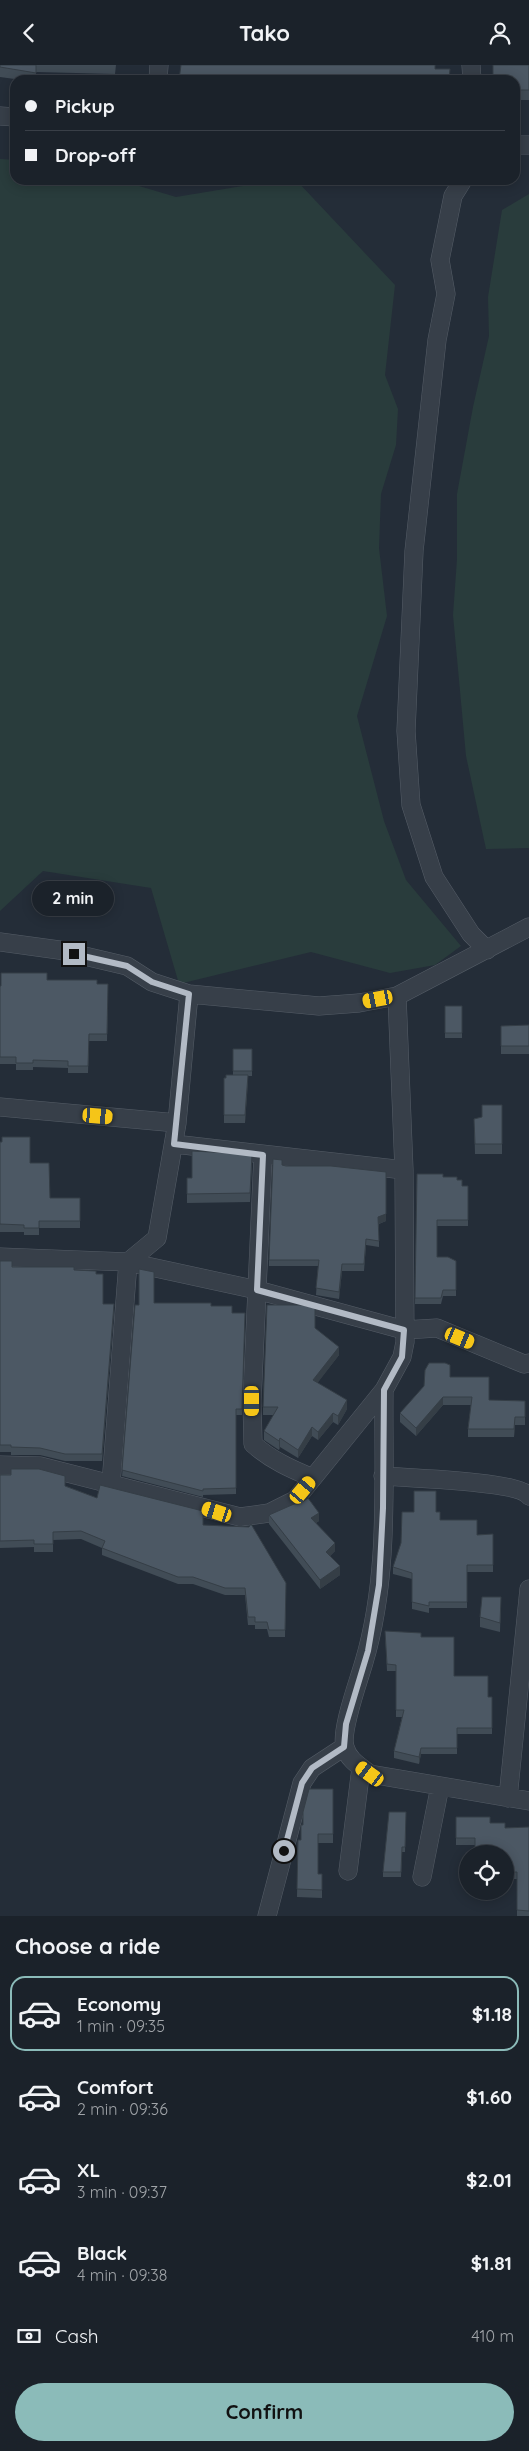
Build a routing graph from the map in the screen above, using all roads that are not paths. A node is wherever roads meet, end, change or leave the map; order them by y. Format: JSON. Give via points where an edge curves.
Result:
{"nodes":[{"id":1,"x":459,"y":185,"type":"edge"},
{"id":2,"x":529,"y":927,"type":"edge"},
{"id":3,"x":0,"y":942,"type":"edge"},
{"id":4,"x":487,"y":950,"type":"junction"},
{"id":5,"x":189,"y":994,"type":"junction"},
{"id":6,"x":397,"y":996,"type":"junction"},
{"id":7,"x":0,"y":1107,"type":"edge"},
{"id":8,"x":177,"y":1123,"type":"junction"},
{"id":9,"x":174,"y":1144,"type":"junction"},
{"id":10,"x":263,"y":1155,"type":"junction"},
{"id":11,"x":404,"y":1170,"type":"junction"},
{"id":12,"x":0,"y":1257,"type":"edge"},
{"id":13,"x":128,"y":1262,"type":"junction"},
{"id":14,"x":257,"y":1290,"type":"junction"},
{"id":15,"x":404,"y":1330,"type":"junction"},
{"id":16,"x":529,"y":1363,"type":"edge"},
{"id":17,"x":384,"y":1390,"type":"junction"},
{"id":18,"x":0,"y":1465,"type":"edge"},
{"id":19,"x":383,"y":1476,"type":"junction"},
{"id":20,"x":314,"y":1478,"type":"junction"},
{"id":21,"x":110,"y":1483,"type":"junction"},
{"id":22,"x":529,"y":1496,"type":"edge"},
{"id":23,"x":529,"y":1589,"type":"edge"},
{"id":24,"x":344,"y":1747,"type":"junction"},
{"id":25,"x":361,"y":1768,"type":"junction"},
{"id":26,"x":440,"y":1786,"type":"junction"},
{"id":27,"x":508,"y":1797,"type":"junction"},
{"id":28,"x":529,"y":1801,"type":"edge"},
{"id":29,"x":348,"y":1871,"type":"dead end"},
{"id":30,"x":422,"y":1877,"type":"dead end"},
{"id":31,"x":267,"y":1916,"type":"edge"}],
"edges":[{"from":1,"to":4,"type":"street","via":[[453,196],[440,261],[446,294],[437,340],[414,551],[406,731],[411,805],[434,877],[471,934]]},
{"from":2,"to":4,"type":"street"},
{"from":3,"to":5,"type":"street","via":[[51,949],[127,966],[152,982]]},
{"from":4,"to":6,"type":"street"},
{"from":5,"to":6,"type":"street","via":[[319,1006]]},
{"from":5,"to":8,"type":"street"},
{"from":6,"to":11,"type":"street"},
{"from":7,"to":8,"type":"street"},
{"from":8,"to":9,"type":"street"},
{"from":9,"to":10,"type":"street"},
{"from":9,"to":13,"type":"street","via":[[157,1238]]},
{"from":10,"to":11,"type":"street"},
{"from":10,"to":14,"type":"street"},
{"from":11,"to":15,"type":"street"},
{"from":12,"to":13,"type":"street"},
{"from":13,"to":14,"type":"street"},
{"from":13,"to":21,"type":"street"},
{"from":14,"to":15,"type":"street"},
{"from":14,"to":20,"type":"street","via":[[253,1444],[264,1454]]},
{"from":15,"to":16,"type":"street","via":[[437,1328]]},
{"from":15,"to":17,"type":"street","via":[[402,1357]]},
{"from":17,"to":19,"type":"street"},
{"from":17,"to":20,"type":"street"},
{"from":18,"to":21,"type":"street","via":[[40,1466]]},
{"from":19,"to":22,"type":"street","via":[[501,1485],[526,1492]]},
{"from":19,"to":24,"type":"street","via":[[381,1565],[376,1604],[368,1651],[346,1724]]},
{"from":20,"to":21,"type":"street","via":[[295,1500],[269,1513],[240,1517]]},
{"from":23,"to":27,"type":"street"},
{"from":24,"to":25,"type":"street"},
{"from":24,"to":31,"type":"street","via":[[312,1768],[302,1783]]},
{"from":25,"to":26,"type":"street","via":[[370,1774]]},
{"from":25,"to":29,"type":"street"},
{"from":26,"to":27,"type":"street"},
{"from":26,"to":30,"type":"street"},
{"from":27,"to":28,"type":"street"}]}
